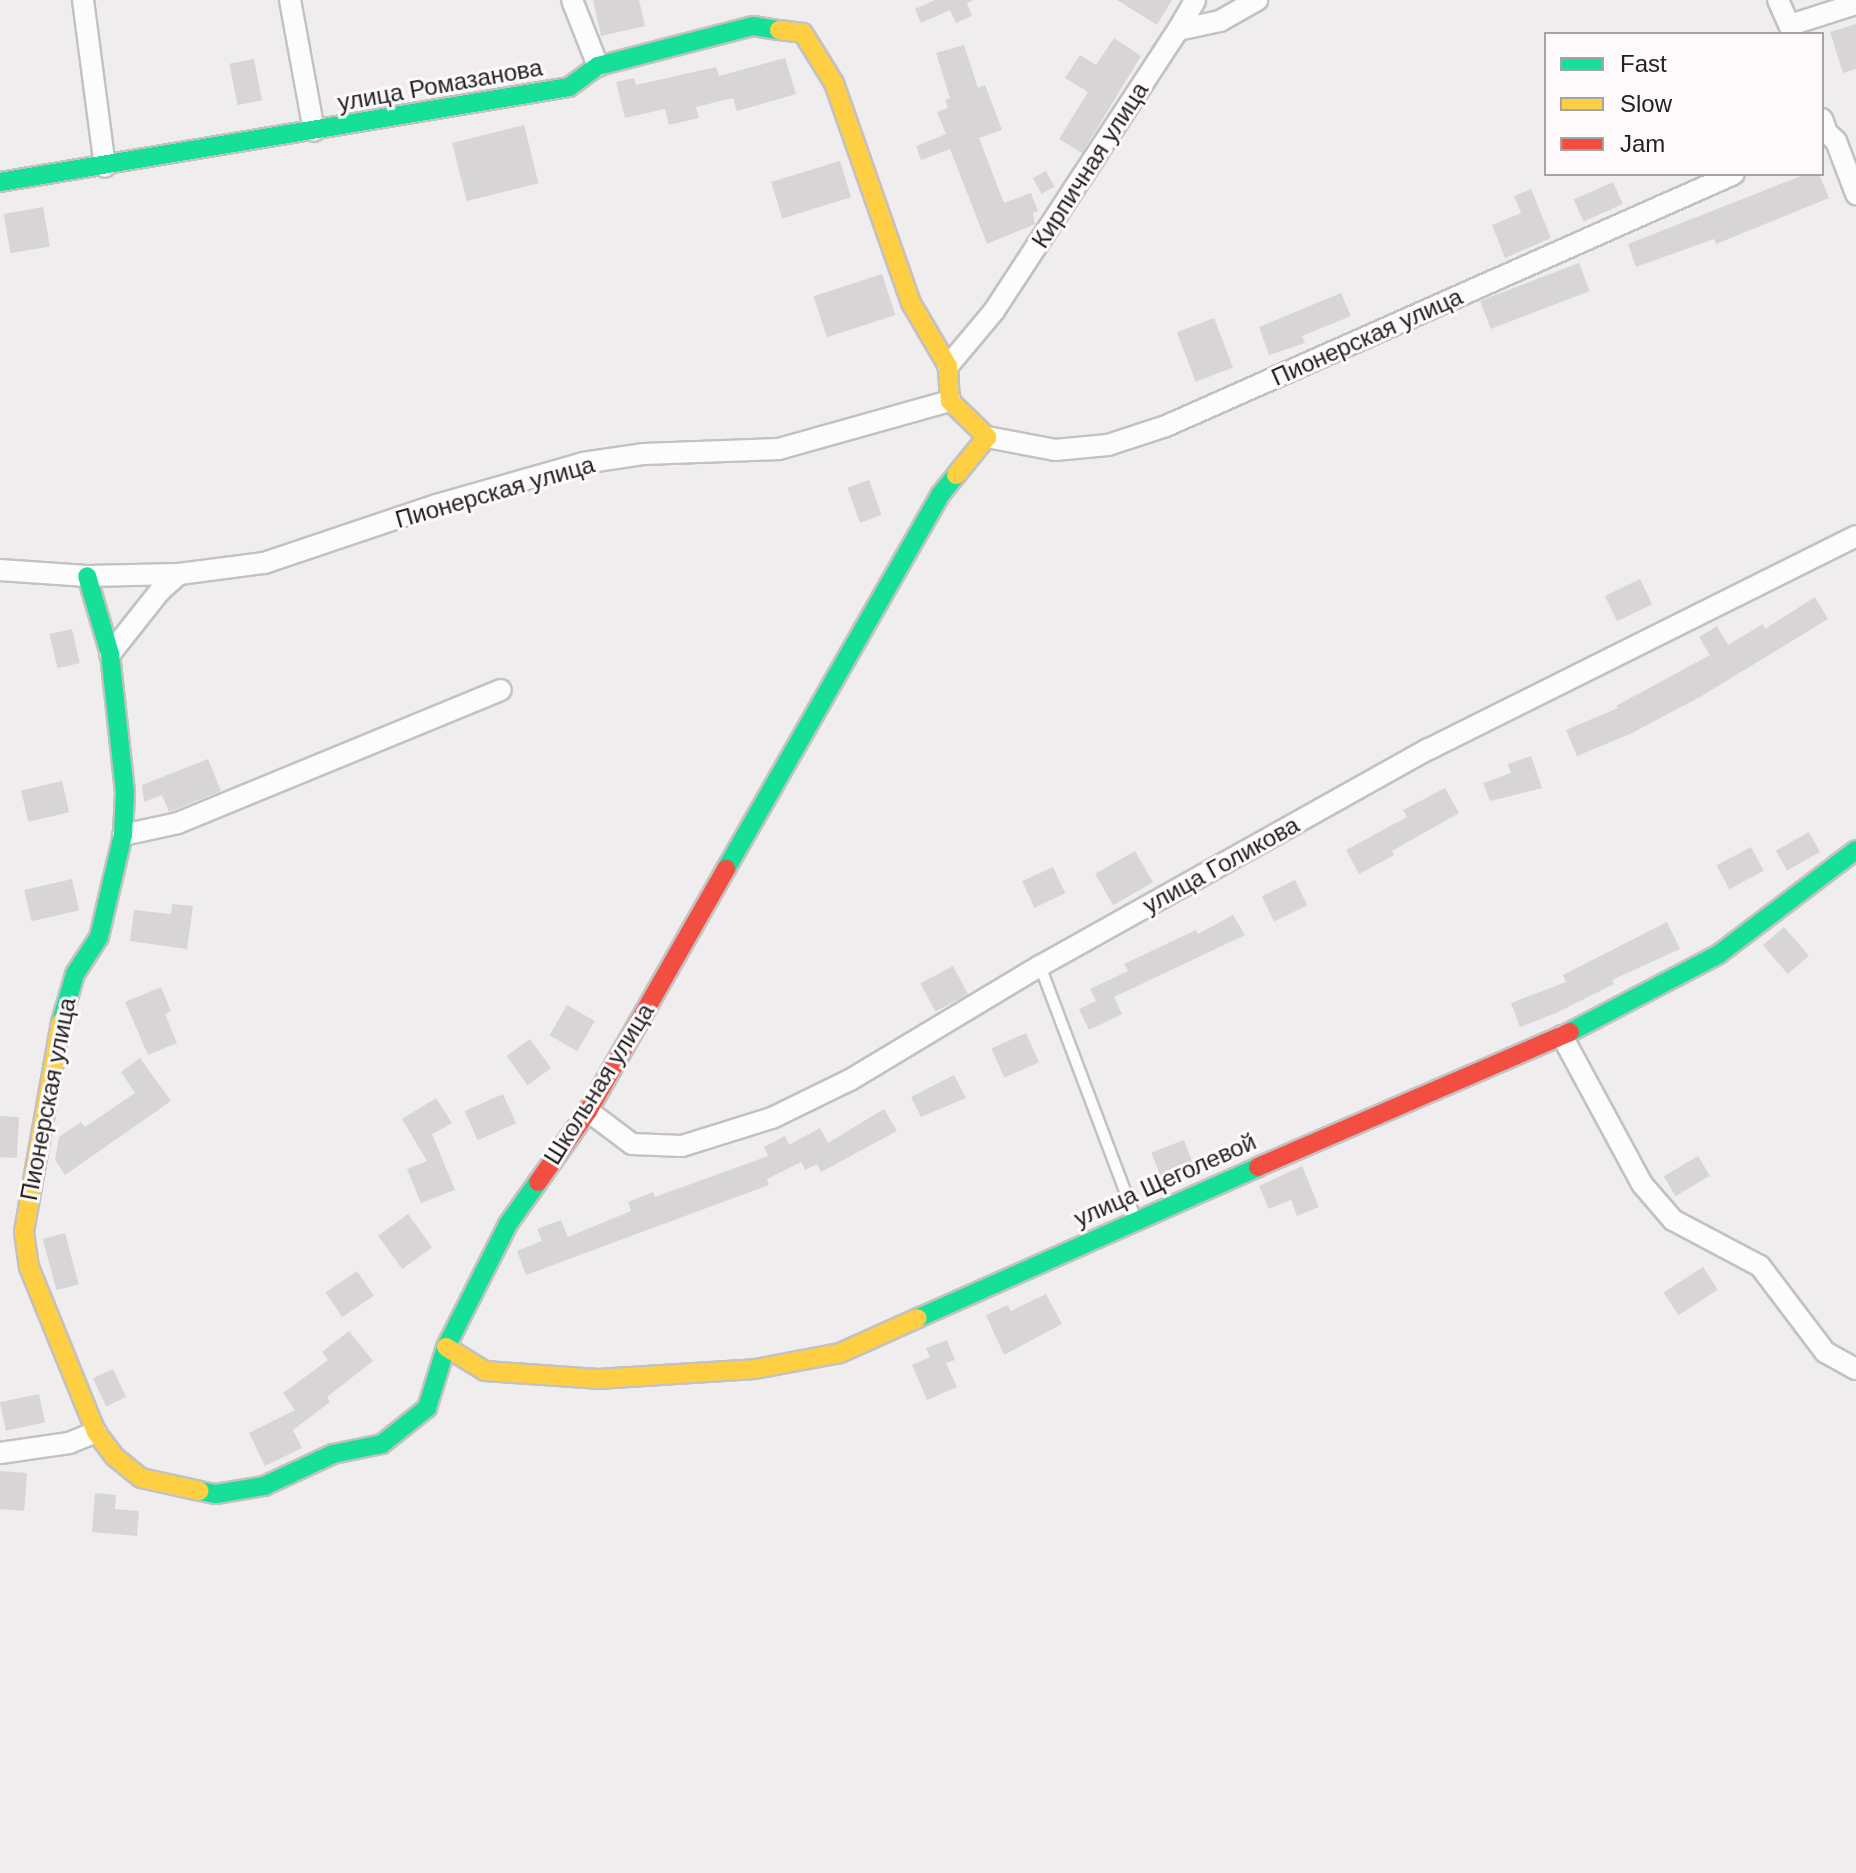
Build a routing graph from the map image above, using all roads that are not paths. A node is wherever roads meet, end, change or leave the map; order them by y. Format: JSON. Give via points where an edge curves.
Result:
{"nodes":[{"id":1,"x":83,"y":0,"type":"edge"},
{"id":2,"x":290,"y":0,"type":"edge"},
{"id":3,"x":572,"y":0,"type":"edge"},
{"id":4,"x":1195,"y":0,"type":"edge"},
{"id":5,"x":1257,"y":0,"type":"edge"},
{"id":6,"x":1778,"y":0,"type":"edge"},
{"id":7,"x":1856,"y":4,"type":"edge"},
{"id":8,"x":1178,"y":30,"type":"junction"},
{"id":9,"x":1791,"y":30,"type":"edge"},
{"id":10,"x":598,"y":66,"type":"junction"},
{"id":11,"x":1824,"y":129,"type":"edge"},
{"id":12,"x":314,"y":131,"type":"junction"},
{"id":13,"x":105,"y":167,"type":"junction"},
{"id":14,"x":1729,"y":176,"type":"edge"},
{"id":15,"x":0,"y":182,"type":"edge"},
{"id":16,"x":1856,"y":194,"type":"edge"},
{"id":17,"x":948,"y":366,"type":"junction"},
{"id":18,"x":950,"y":401,"type":"junction"},
{"id":19,"x":987,"y":437,"type":"junction"},
{"id":20,"x":1856,"y":536,"type":"edge"},
{"id":21,"x":0,"y":570,"type":"edge"},
{"id":22,"x":179,"y":574,"type":"junction"},
{"id":23,"x":87,"y":576,"type":"junction"},
{"id":24,"x":110,"y":654,"type":"junction"},
{"id":25,"x":501,"y":690,"type":"dead end"},
{"id":26,"x":123,"y":835,"type":"junction"},
{"id":27,"x":1856,"y":850,"type":"edge"},
{"id":28,"x":1040,"y":966,"type":"junction"},
{"id":29,"x":1562,"y":1036,"type":"junction"},
{"id":30,"x":588,"y":1111,"type":"junction"},
{"id":31,"x":1135,"y":1219,"type":"junction"},
{"id":32,"x":446,"y":1347,"type":"junction"},
{"id":33,"x":1856,"y":1369,"type":"edge"},
{"id":34,"x":96,"y":1432,"type":"junction"},
{"id":35,"x":0,"y":1453,"type":"edge"}],
"edges":[{"from":1,"to":13,"type":"street"},
{"from":2,"to":12,"type":"street"},
{"from":3,"to":10,"type":"street"},
{"from":4,"to":8,"type":"street","name":"Кирпичная улица"},
{"from":5,"to":8,"type":"street","via":[[1220,21]]},
{"from":6,"to":9,"type":"street"},
{"from":7,"to":9,"type":"street"},
{"from":8,"to":17,"type":"street","name":"Кирпичная улица","via":[[994,311]]},
{"from":10,"to":12,"type":"street","name":"улица Ромазанова","via":[[569,87]]},
{"from":10,"to":17,"type":"street","name":"улица Ромазанова","via":[[753,26],[803,33],[834,83],[911,303]]},
{"from":11,"to":16,"type":"street","via":[[1836,141]]},
{"from":12,"to":13,"type":"street","name":"улица Ромазанова"},
{"from":13,"to":15,"type":"street","name":"улица Ромазанова"},
{"from":14,"to":19,"type":"street","name":"Пионерская улица","via":[[1166,426],[1108,445],[1055,450]]},
{"from":17,"to":18,"type":"street"},
{"from":18,"to":19,"type":"street"},
{"from":18,"to":22,"type":"street","name":"Пионерская улица","via":[[779,449],[644,454],[583,463],[264,563]]},
{"from":19,"to":30,"type":"street","name":"Школьная улица","via":[[940,495]]},
{"from":20,"to":28,"type":"street","name":"улица Голикова","via":[[1429,749]]},
{"from":21,"to":23,"type":"street","name":"Пионерская улица"},
{"from":22,"to":23,"type":"street","name":"Пионерская улица"},
{"from":22,"to":24,"type":"street"},
{"from":23,"to":24,"type":"street","name":"Пионерская улица"},
{"from":24,"to":26,"type":"street","name":"Пионерская улица","via":[[125,792]]},
{"from":25,"to":26,"type":"street","via":[[178,823]]},
{"from":26,"to":34,"type":"street","name":"Пионерская улица","via":[[99,937],[75,974],[63,1010],[24,1232],[41,1302]]},
{"from":27,"to":29,"type":"street","name":"улица Щеголевой","via":[[1719,954]]},
{"from":28,"to":30,"type":"street","name":"улица Голикова","via":[[850,1080],[772,1118],[682,1146],[632,1144]]},
{"from":28,"to":31,"type":"lane"},
{"from":29,"to":31,"type":"street","name":"улица Щеголевой"},
{"from":29,"to":33,"type":"street","via":[[1642,1184],[1673,1220],[1760,1266],[1825,1352]]},
{"from":30,"to":32,"type":"street","name":"Школьная улица","via":[[508,1224]]},
{"from":31,"to":32,"type":"street","name":"улица Щеголевой","via":[[840,1353],[755,1369],[598,1379],[485,1371]]},
{"from":32,"to":34,"type":"street","name":"Школьная улица","via":[[427,1408],[382,1444],[333,1454],[264,1486],[216,1494],[141,1478]]},
{"from":34,"to":35,"type":"street","via":[[69,1443]]}]}
